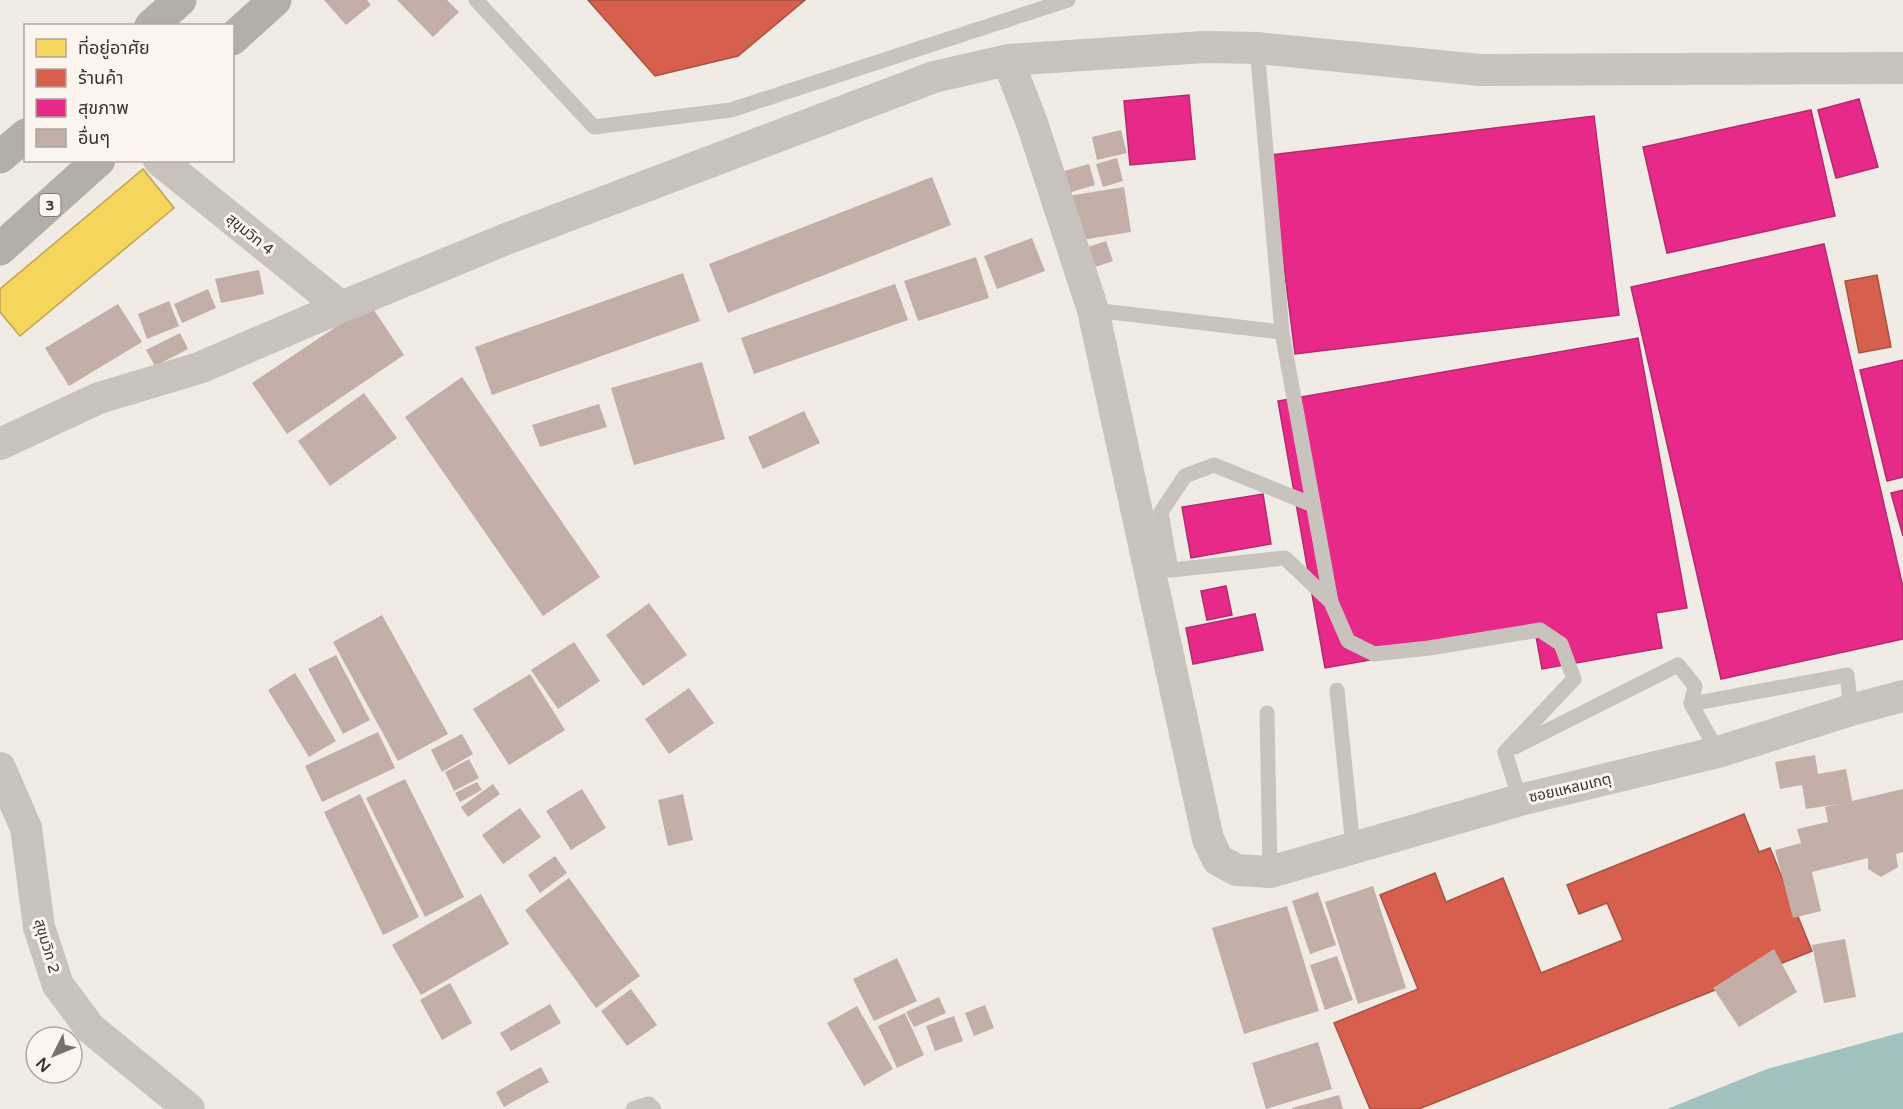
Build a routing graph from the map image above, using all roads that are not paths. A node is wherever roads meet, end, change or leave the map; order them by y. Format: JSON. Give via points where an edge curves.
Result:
{"nodes":[{"id":1,"x":180,"y":0,"type":"edge"},
{"id":2,"x":274,"y":0,"type":"edge"},
{"id":3,"x":476,"y":0,"type":"edge"},
{"id":4,"x":1068,"y":0,"type":"edge"},
{"id":5,"x":153,"y":24,"type":"edge"},
{"id":6,"x":234,"y":37,"type":"edge"},
{"id":7,"x":1257,"y":48,"type":"junction"},
{"id":8,"x":1008,"y":60,"type":"junction"},
{"id":9,"x":1903,"y":68,"type":"edge"},
{"id":10,"x":24,"y":137,"type":"edge"},
{"id":11,"x":0,"y":157,"type":"edge"},
{"id":12,"x":97,"y":162,"type":"edge"},
{"id":13,"x":161,"y":162,"type":"edge"},
{"id":14,"x":0,"y":249,"type":"edge"},
{"id":15,"x":341,"y":307,"type":"junction"},
{"id":16,"x":1093,"y":310,"type":"junction"},
{"id":17,"x":1282,"y":332,"type":"junction"},
{"id":18,"x":0,"y":444,"type":"edge"},
{"id":19,"x":1313,"y":506,"type":"junction"},
{"id":20,"x":1331,"y":602,"type":"junction"},
{"id":21,"x":1337,"y":690,"type":"dead end"},
{"id":22,"x":1903,"y":696,"type":"edge"},
{"id":23,"x":1691,"y":704,"type":"junction"},
{"id":24,"x":1851,"y":710,"type":"junction"},
{"id":25,"x":1267,"y":712,"type":"dead end"},
{"id":26,"x":1505,"y":752,"type":"junction"},
{"id":27,"x":1718,"y":752,"type":"junction"},
{"id":28,"x":0,"y":768,"type":"edge"},
{"id":29,"x":1520,"y":800,"type":"junction"},
{"id":30,"x":1353,"y":847,"type":"junction"},
{"id":31,"x":1270,"y":872,"type":"junction"},
{"id":32,"x":189,"y":1109,"type":"edge"},
{"id":33,"x":633,"y":1109,"type":"edge"},
{"id":34,"x":654,"y":1109,"type":"edge"}],
"edges":[{"from":1,"to":5,"type":"highway"},
{"from":2,"to":6,"type":"highway"},
{"from":3,"to":4,"type":"lane","via":[[594,127],[730,110]]},
{"from":7,"to":8,"type":"street","via":[[1205,47]]},
{"from":7,"to":9,"type":"street","via":[[1480,70]]},
{"from":7,"to":17,"type":"lane"},
{"from":8,"to":15,"type":"street","via":[[934,76],[506,239]]},
{"from":8,"to":16,"type":"street"},
{"from":10,"to":11,"type":"highway"},
{"from":12,"to":14,"type":"highway","number":"3"},
{"from":13,"to":15,"type":"street","name":"สุขุมวิท 4"},
{"from":15,"to":18,"type":"street","via":[[199,368],[99,398]]},
{"from":16,"to":17,"type":"lane"},
{"from":16,"to":31,"type":"street","name":"ซอยแหลมเกตุ","via":[[1208,839],[1218,860],[1237,870]]},
{"from":17,"to":19,"type":"lane"},
{"from":19,"to":20,"type":"lane"},
{"from":19,"to":20,"type":"lane","via":[[1214,465],[1185,476],[1161,512],[1171,570],[1285,558]]},
{"from":20,"to":26,"type":"lane","via":[[1348,641],[1374,654],[1540,630],[1561,644],[1574,679]]},
{"from":21,"to":30,"type":"lane"},
{"from":22,"to":24,"type":"street","name":"ซอยแหลมเกตุ"},
{"from":23,"to":24,"type":"lane","via":[[1847,675]]},
{"from":23,"to":26,"type":"lane","via":[[1695,686],[1677,665]]},
{"from":23,"to":27,"type":"lane"},
{"from":24,"to":27,"type":"street","name":"ซอยแหลมเกตุ"},
{"from":25,"to":31,"type":"lane"},
{"from":26,"to":29,"type":"lane"},
{"from":27,"to":29,"type":"street","name":"ซอยแหลมเกตุ"},
{"from":28,"to":32,"type":"street","name":"สุขุมวิท 2","via":[[26,828],[39,927],[58,985],[90,1028]]},
{"from":29,"to":30,"type":"street","name":"ซอยแหลมเกตุ"},
{"from":30,"to":31,"type":"street","name":"ซอยแหลมเกตุ"},
{"from":33,"to":34,"type":"lane","via":[[649,1104]]}]}
